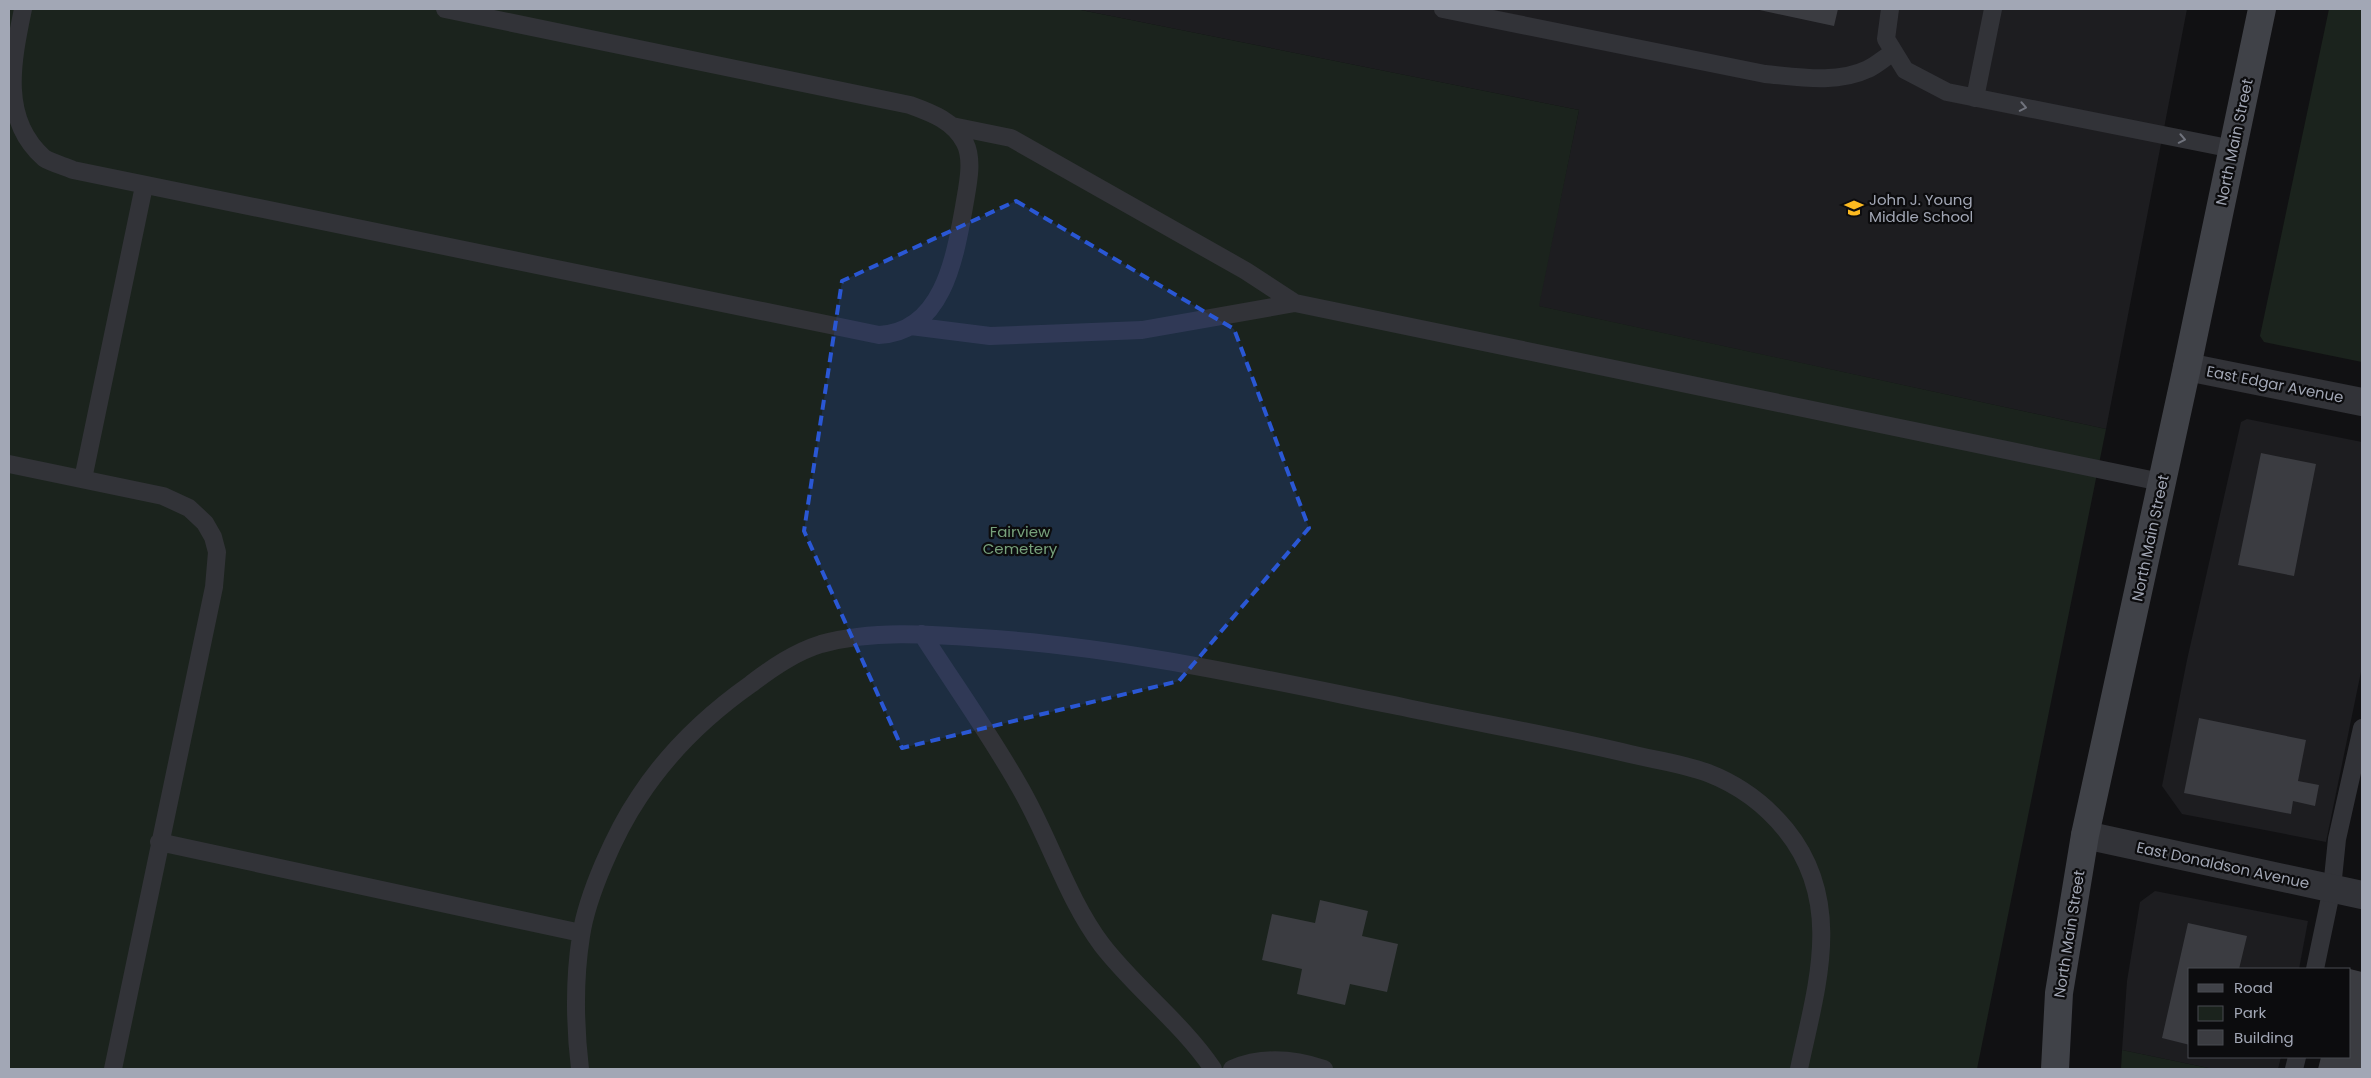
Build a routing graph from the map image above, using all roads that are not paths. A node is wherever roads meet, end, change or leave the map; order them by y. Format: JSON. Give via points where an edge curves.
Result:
{"nodes":[{"id":1,"x":23,"y":9,"type":"edge"},
{"id":2,"x":444,"y":9,"type":"edge"},
{"id":3,"x":1443,"y":9,"type":"edge"},
{"id":4,"x":1890,"y":9,"type":"edge"},
{"id":5,"x":1993,"y":9,"type":"edge"},
{"id":6,"x":2262,"y":9,"type":"edge"},
{"id":7,"x":1894,"y":52,"type":"junction"},
{"id":8,"x":1975,"y":98,"type":"junction"},
{"id":9,"x":952,"y":126,"type":"junction"},
{"id":10,"x":2233,"y":148,"type":"junction"},
{"id":11,"x":144,"y":186,"type":"junction"},
{"id":12,"x":1295,"y":304,"type":"junction"},
{"id":13,"x":911,"y":326,"type":"junction"},
{"id":14,"x":2187,"y":367,"type":"junction"},
{"id":15,"x":2362,"y":402,"type":"edge"},
{"id":16,"x":9,"y":464,"type":"edge"},
{"id":17,"x":83,"y":479,"type":"junction"},
{"id":18,"x":2161,"y":482,"type":"junction"},
{"id":19,"x":922,"y":634,"type":"junction"},
{"id":20,"x":2362,"y":728,"type":"edge"},
{"id":21,"x":2085,"y":835,"type":"junction"},
{"id":22,"x":160,"y":842,"type":"junction"},
{"id":23,"x":2332,"y":888,"type":"junction"},
{"id":24,"x":2362,"y":895,"type":"edge"},
{"id":25,"x":581,"y":933,"type":"junction"},
{"id":26,"x":2315,"y":968,"type":"edge"},
{"id":27,"x":113,"y":1069,"type":"edge"},
{"id":28,"x":580,"y":1069,"type":"edge"},
{"id":29,"x":1213,"y":1069,"type":"edge"},
{"id":30,"x":1232,"y":1069,"type":"edge"},
{"id":31,"x":1324,"y":1069,"type":"edge"},
{"id":32,"x":1799,"y":1069,"type":"edge"},
{"id":33,"x":2055,"y":1069,"type":"edge"}],
"edges":[{"from":1,"to":11,"type":"lane","via":[[9,73],[10,101],[16,123],[28,142],[46,159],[73,170]]},
{"from":2,"to":9,"type":"lane","via":[[910,105],[936,114]]},
{"from":3,"to":7,"type":"lane","via":[[1764,74],[1812,78],[1848,76],[1868,69]]},
{"from":4,"to":7,"type":"lane","via":[[1886,39]]},
{"from":5,"to":8,"type":"lane"},
{"from":6,"to":10,"type":"main road","name":"North Main Street"},
{"from":7,"to":8,"type":"lane","via":[[1905,70],[1946,92]]},
{"from":8,"to":10,"type":"lane","one_way":true},
{"from":9,"to":12,"type":"lane","via":[[1011,138],[1246,271]]},
{"from":9,"to":13,"type":"lane","via":[[966,144],[969,160],[968,187],[954,262],[938,298]]},
{"from":10,"to":14,"type":"main road","name":"North Main Street"},
{"from":11,"to":13,"type":"lane","via":[[843,329],[879,335],[893,334]]},
{"from":11,"to":17,"type":"lane"},
{"from":12,"to":13,"type":"lane","via":[[1142,330],[990,336]]},
{"from":12,"to":18,"type":"lane"},
{"from":14,"to":15,"type":"street","name":"East Edgar Avenue"},
{"from":14,"to":18,"type":"main road","name":"North Main Street"},
{"from":16,"to":17,"type":"lane"},
{"from":17,"to":22,"type":"lane","via":[[163,496],[189,508],[205,523],[217,552],[214,587]]},
{"from":18,"to":21,"type":"main road","name":"North Main Street"},
{"from":19,"to":25,"type":"lane","via":[[863,636],[821,644],[774,667],[714,710],[673,750],[633,806],[603,866]]},
{"from":19,"to":29,"type":"lane","via":[[1019,784],[1082,913],[1102,944],[1144,993],[1198,1047]]},
{"from":19,"to":32,"type":"lane","via":[[1080,647],[1246,676],[1706,772],[1746,792],[1769,810],[1789,833],[1804,858],[1819,900],[1823,929],[1822,959]]},
{"from":20,"to":23,"type":"lane","via":[[2337,839]]},
{"from":21,"to":23,"type":"street","name":"East Donaldson Avenue"},
{"from":21,"to":33,"type":"main road","name":"North Main Street","via":[[2059,993]]},
{"from":22,"to":25,"type":"lane"},
{"from":22,"to":27,"type":"lane"},
{"from":23,"to":24,"type":"street","name":"East Donaldson Avenue"},
{"from":23,"to":26,"type":"lane"},
{"from":25,"to":28,"type":"lane","via":[[576,1001]]},
{"from":30,"to":31,"type":"lane","via":[[1270,1060],[1302,1062]]}]}
